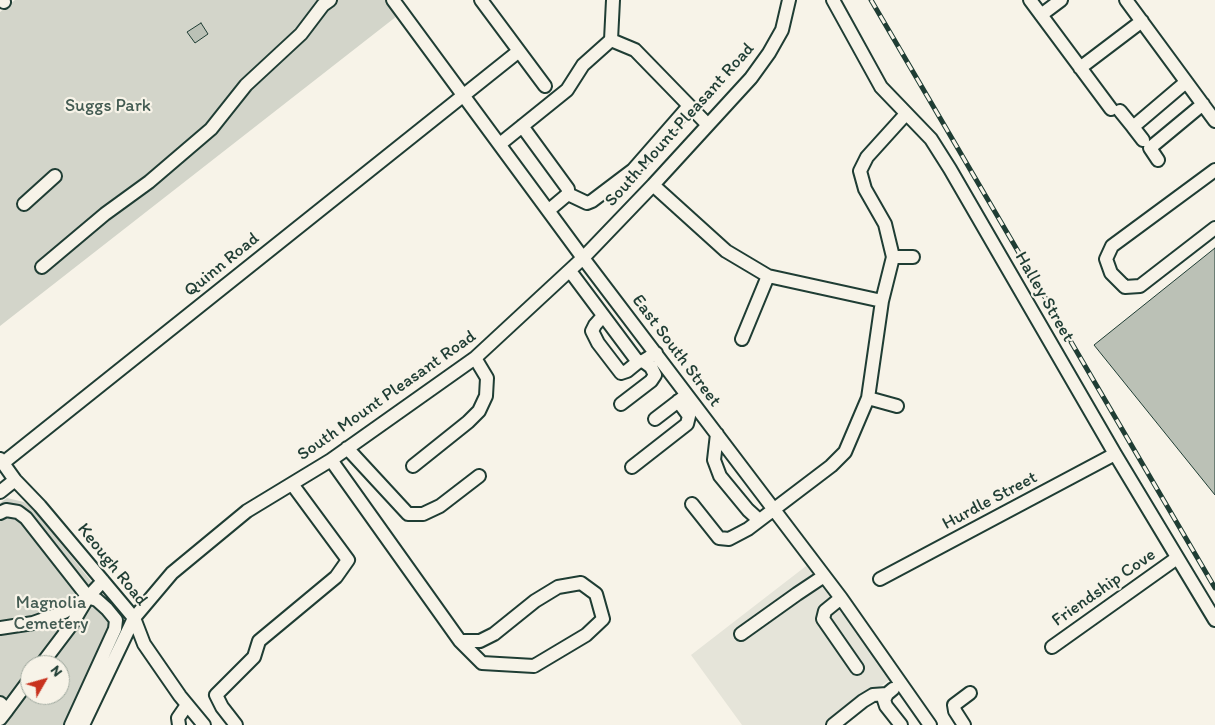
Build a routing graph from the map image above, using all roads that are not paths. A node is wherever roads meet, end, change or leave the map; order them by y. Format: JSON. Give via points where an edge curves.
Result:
{"nodes":[{"id":1,"x":330,"y":0,"type":"edge"},
{"id":2,"x":392,"y":0,"type":"edge"},
{"id":3,"x":481,"y":0,"type":"edge"},
{"id":4,"x":613,"y":0,"type":"edge"},
{"id":5,"x":789,"y":0,"type":"edge"},
{"id":6,"x":833,"y":0,"type":"edge"},
{"id":7,"x":1030,"y":0,"type":"edge"},
{"id":8,"x":1060,"y":0,"type":"edge"},
{"id":9,"x":1126,"y":0,"type":"edge"},
{"id":10,"x":1041,"y":15,"type":"junction"},
{"id":11,"x":1142,"y":21,"type":"junction"},
{"id":12,"x":611,"y":40,"type":"junction"},
{"id":13,"x":519,"y":51,"type":"junction"},
{"id":14,"x":1080,"y":68,"type":"junction"},
{"id":15,"x":1186,"y":82,"type":"junction"},
{"id":16,"x":545,"y":86,"type":"dead end"},
{"id":17,"x":463,"y":94,"type":"junction"},
{"id":18,"x":689,"y":106,"type":"junction"},
{"id":19,"x":1210,"y":111,"type":"edge"},
{"id":20,"x":905,"y":114,"type":"junction"},
{"id":21,"x":708,"y":125,"type":"junction"},
{"id":22,"x":522,"y":126,"type":"junction"},
{"id":23,"x":1133,"y":127,"type":"junction"},
{"id":24,"x":1143,"y":140,"type":"dead end"},
{"id":25,"x":500,"y":144,"type":"junction"},
{"id":26,"x":1158,"y":160,"type":"dead end"},
{"id":27,"x":1215,"y":170,"type":"edge"},
{"id":28,"x":55,"y":176,"type":"dead end"},
{"id":29,"x":653,"y":185,"type":"junction"},
{"id":30,"x":568,"y":194,"type":"junction"},
{"id":31,"x":24,"y":204,"type":"dead end"},
{"id":32,"x":549,"y":210,"type":"junction"},
{"id":33,"x":1215,"y":228,"type":"edge"},
{"id":34,"x":892,"y":257,"type":"junction"},
{"id":35,"x":913,"y":257,"type":"dead end"},
{"id":36,"x":583,"y":258,"type":"junction"},
{"id":37,"x":42,"y":267,"type":"dead end"},
{"id":38,"x":570,"y":271,"type":"junction"},
{"id":39,"x":768,"y":276,"type":"junction"},
{"id":40,"x":882,"y":301,"type":"junction"},
{"id":41,"x":603,"y":316,"type":"junction"},
{"id":42,"x":742,"y":339,"type":"dead end"},
{"id":43,"x":656,"y":353,"type":"junction"},
{"id":44,"x":476,"y":358,"type":"junction"},
{"id":45,"x":641,"y":362,"type":"junction"},
{"id":46,"x":682,"y":398,"type":"junction"},
{"id":47,"x":868,"y":398,"type":"junction"},
{"id":48,"x":621,"y":404,"type":"dead end"},
{"id":49,"x":897,"y":406,"type":"dead end"},
{"id":50,"x":655,"y":419,"type":"dead end"},
{"id":51,"x":717,"y":434,"type":"junction"},
{"id":52,"x":347,"y":448,"type":"junction"},
{"id":53,"x":1115,"y":454,"type":"junction"},
{"id":54,"x":331,"y":460,"type":"junction"},
{"id":55,"x":2,"y":461,"type":"edge"},
{"id":56,"x":413,"y":466,"type":"dead end"},
{"id":57,"x":632,"y":467,"type":"dead end"},
{"id":58,"x":479,"y":476,"type":"dead end"},
{"id":59,"x":15,"y":480,"type":"junction"},
{"id":60,"x":292,"y":484,"type":"junction"},
{"id":61,"x":0,"y":492,"type":"edge"},
{"id":62,"x":692,"y":504,"type":"dead end"},
{"id":63,"x":774,"y":508,"type":"junction"},
{"id":64,"x":0,"y":513,"type":"edge"},
{"id":65,"x":759,"y":520,"type":"junction"},
{"id":66,"x":1177,"y":558,"type":"junction"},
{"id":67,"x":824,"y":576,"type":"junction"},
{"id":68,"x":880,"y":578,"type":"dead end"},
{"id":69,"x":103,"y":581,"type":"junction"},
{"id":70,"x":88,"y":597,"type":"junction"},
{"id":71,"x":841,"y":598,"type":"junction"},
{"id":72,"x":134,"y":618,"type":"junction"},
{"id":73,"x":1215,"y":620,"type":"edge"},
{"id":74,"x":0,"y":628,"type":"edge"},
{"id":75,"x":742,"y":634,"type":"dead end"},
{"id":76,"x":460,"y":641,"type":"junction"},
{"id":77,"x":1052,"y":647,"type":"dead end"},
{"id":78,"x":48,"y":655,"type":"edge"},
{"id":79,"x":857,"y":668,"type":"dead end"},
{"id":80,"x":901,"y":683,"type":"junction"},
{"id":81,"x":20,"y":690,"type":"edge"},
{"id":82,"x":970,"y":693,"type":"dead end"},
{"id":83,"x":887,"y":694,"type":"junction"},
{"id":84,"x":187,"y":705,"type":"junction"},
{"id":85,"x":2,"y":711,"type":"edge"},
{"id":86,"x":71,"y":725,"type":"edge"},
{"id":87,"x":83,"y":725,"type":"edge"},
{"id":88,"x":178,"y":725,"type":"edge"},
{"id":89,"x":204,"y":725,"type":"edge"},
{"id":90,"x":236,"y":725,"type":"edge"},
{"id":91,"x":833,"y":725,"type":"edge"},
{"id":92,"x":901,"y":725,"type":"edge"},
{"id":93,"x":930,"y":725,"type":"edge"},
{"id":94,"x":964,"y":725,"type":"edge"}],
"edges":[{"from":1,"to":37,"type":"street","via":[[301,34],[246,85],[211,129]]},
{"from":2,"to":17,"type":"street","name":"East South Street"},
{"from":3,"to":13,"type":"street"},
{"from":4,"to":12,"type":"street"},
{"from":5,"to":21,"type":"street","name":"South Mount Pleasant Road","via":[[782,30],[769,53]]},
{"from":6,"to":20,"type":"street","name":"Halley Street","via":[[881,87]]},
{"from":7,"to":10,"type":"street"},
{"from":8,"to":10,"type":"street"},
{"from":9,"to":11,"type":"street"},
{"from":10,"to":14,"type":"street"},
{"from":11,"to":14,"type":"street"},
{"from":11,"to":15,"type":"street"},
{"from":12,"to":18,"type":"street","via":[[635,50]]},
{"from":12,"to":22,"type":"street","via":[[583,65],[567,90]]},
{"from":13,"to":16,"type":"street"},
{"from":13,"to":17,"type":"street","name":"Quinn Road"},
{"from":14,"to":23,"type":"street"},
{"from":15,"to":19,"type":"street"},
{"from":15,"to":23,"type":"street"},
{"from":17,"to":25,"type":"street","name":"East South Street"},
{"from":17,"to":55,"type":"street","name":"Quinn Road"},
{"from":18,"to":21,"type":"street"},
{"from":18,"to":30,"type":"street","via":[[633,170],[592,201],[587,203]]},
{"from":19,"to":26,"type":"street","via":[[1150,148]]},
{"from":20,"to":34,"type":"street","via":[[866,158],[860,171],[865,189],[884,224]]},
{"from":20,"to":53,"type":"street","name":"Halley Street","via":[[930,139],[950,169]]},
{"from":21,"to":29,"type":"street","name":"South Mount Pleasant Road"},
{"from":22,"to":25,"type":"street"},
{"from":22,"to":30,"type":"street","via":[[568,189]]},
{"from":23,"to":24,"type":"street"},
{"from":25,"to":32,"type":"street","name":"East South Street"},
{"from":27,"to":33,"type":"street","via":[[1112,246],[1106,259],[1111,273],[1125,287],[1140,286]]},
{"from":28,"to":31,"type":"street"},
{"from":29,"to":36,"type":"street","name":"South Mount Pleasant Road"},
{"from":29,"to":39,"type":"street","via":[[726,251]]},
{"from":30,"to":32,"type":"street"},
{"from":32,"to":36,"type":"street","name":"East South Street"},
{"from":34,"to":35,"type":"street"},
{"from":34,"to":40,"type":"street"},
{"from":36,"to":38,"type":"street","name":"South Mount Pleasant Road"},
{"from":36,"to":43,"type":"street","name":"East South Street"},
{"from":38,"to":41,"type":"street"},
{"from":38,"to":44,"type":"street","name":"South Mount Pleasant Road"},
{"from":39,"to":40,"type":"street"},
{"from":39,"to":42,"type":"street"},
{"from":40,"to":47,"type":"street"},
{"from":41,"to":45,"type":"street"},
{"from":41,"to":45,"type":"street","via":[[592,331],[621,372]]},
{"from":43,"to":45,"type":"street"},
{"from":43,"to":46,"type":"street","name":"East South Street"},
{"from":44,"to":52,"type":"street","name":"South Mount Pleasant Road"},
{"from":44,"to":56,"type":"street","via":[[487,378],[486,396],[479,411]]},
{"from":45,"to":48,"type":"street","via":[[651,367],[655,375]]},
{"from":46,"to":50,"type":"street"},
{"from":46,"to":51,"type":"street","name":"East South Street"},
{"from":46,"to":57,"type":"street","via":[[687,424]]},
{"from":47,"to":49,"type":"street"},
{"from":47,"to":63,"type":"street","via":[[845,452]]},
{"from":51,"to":63,"type":"street","name":"East South Street"},
{"from":51,"to":65,"type":"street","via":[[714,460],[720,476]]},
{"from":52,"to":54,"type":"street","name":"South Mount Pleasant Road"},
{"from":52,"to":58,"type":"street","via":[[408,514],[423,514],[440,506]]},
{"from":53,"to":66,"type":"street","name":"Halley Street"},
{"from":53,"to":68,"type":"street","name":"Hurdle Street"},
{"from":54,"to":60,"type":"street","name":"South Mount Pleasant Road"},
{"from":54,"to":76,"type":"street"},
{"from":55,"to":59,"type":"street","name":"Keough Road"},
{"from":59,"to":61,"type":"street"},
{"from":59,"to":69,"type":"street","name":"Keough Road"},
{"from":60,"to":72,"type":"street","name":"South Mount Pleasant Road","via":[[247,511],[172,573]]},
{"from":60,"to":90,"type":"street","via":[[348,560],[336,577],[259,641],[254,658],[216,695]]},
{"from":62,"to":65,"type":"street","via":[[719,538],[729,539]]},
{"from":63,"to":65,"type":"street"},
{"from":63,"to":67,"type":"street","name":"East South Street"},
{"from":64,"to":70,"type":"street","via":[[6,510],[18,512],[26,518]]},
{"from":66,"to":73,"type":"street","name":"Halley Street"},
{"from":66,"to":77,"type":"street","name":"Friendship Cove"},
{"from":67,"to":71,"type":"street","name":"East South Street"},
{"from":67,"to":75,"type":"street"},
{"from":69,"to":70,"type":"street"},
{"from":69,"to":72,"type":"street","name":"Keough Road"},
{"from":70,"to":74,"type":"street","via":[[64,612],[39,621]]},
{"from":70,"to":78,"type":"street"},
{"from":70,"to":86,"type":"street","via":[[107,609],[116,620],[115,629]]},
{"from":71,"to":79,"type":"street","via":[[825,611],[823,619]]},
{"from":71,"to":80,"type":"street","name":"East South Street"},
{"from":72,"to":84,"type":"street","name":"Keough Road","via":[[144,644]]},
{"from":72,"to":87,"type":"street","name":"South Mount Pleasant Road"},
{"from":76,"to":76,"type":"street","via":[[482,663],[534,666],[586,635],[603,619],[596,594],[581,582],[558,587],[487,638]]},
{"from":80,"to":83,"type":"street"},
{"from":80,"to":93,"type":"street","name":"East South Street"},
{"from":81,"to":85,"type":"street"},
{"from":82,"to":94,"type":"street","via":[[954,705]]},
{"from":83,"to":91,"type":"street","via":[[863,700]]},
{"from":83,"to":92,"type":"street","via":[[886,706]]},
{"from":84,"to":88,"type":"street","via":[[179,716]]},
{"from":84,"to":89,"type":"street","name":"Keough Road"}]}
